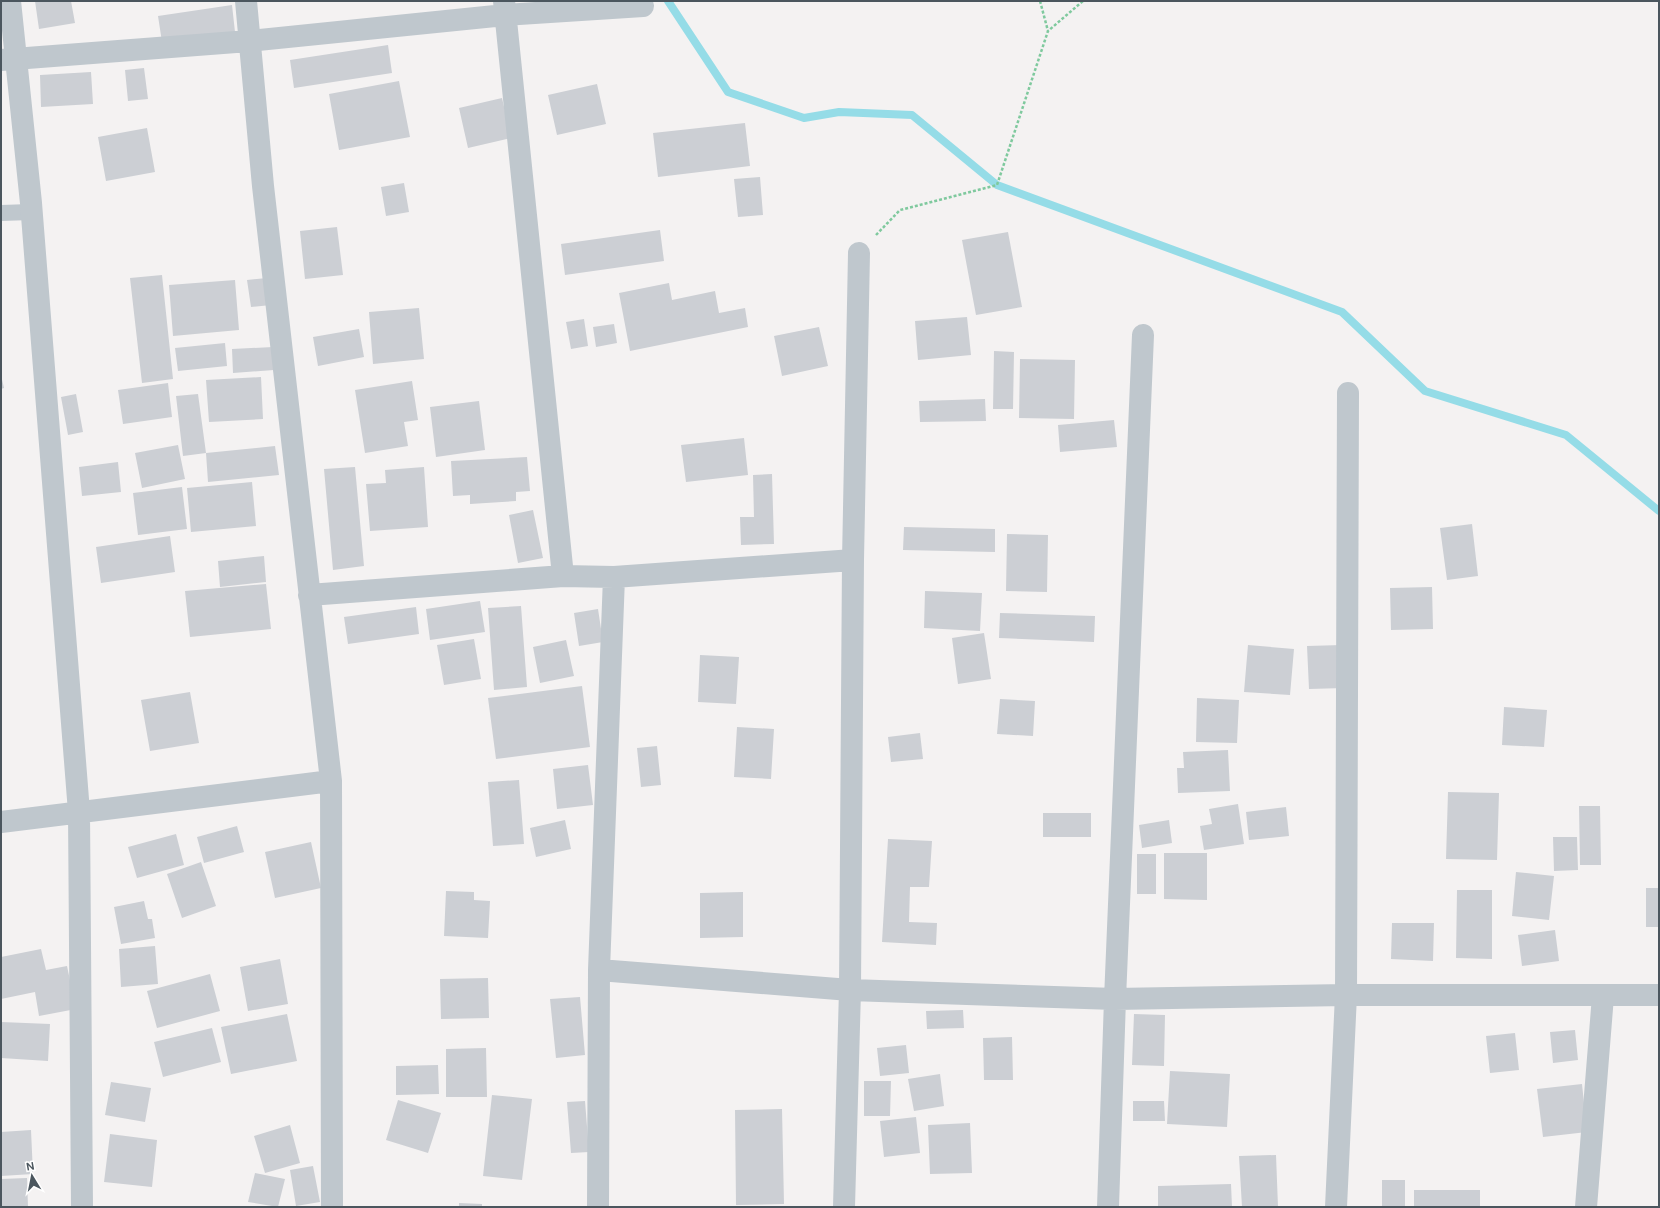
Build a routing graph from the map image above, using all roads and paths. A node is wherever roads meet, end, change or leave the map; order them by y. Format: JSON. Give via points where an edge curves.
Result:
{"nodes":[{"id":1,"x":10,"y":1,"type":"edge"},
{"id":2,"x":246,"y":1,"type":"edge"},
{"id":3,"x":1040,"y":1,"type":"edge"},
{"id":4,"x":1083,"y":1,"type":"edge"},
{"id":5,"x":643,"y":6,"type":"dead end"},
{"id":6,"x":505,"y":8,"type":"edge"},
{"id":7,"x":1048,"y":31,"type":"junction"},
{"id":8,"x":250,"y":41,"type":"junction"},
{"id":9,"x":8,"y":60,"type":"edge"},
{"id":10,"x":31,"y":212,"type":"junction"},
{"id":11,"x":1,"y":213,"type":"edge"},
{"id":12,"x":859,"y":253,"type":"joint"},
{"id":13,"x":1143,"y":335,"type":"dead end"},
{"id":14,"x":1348,"y":393,"type":"dead end"},
{"id":15,"x":852,"y":560,"type":"junction"},
{"id":16,"x":563,"y":576,"type":"junction"},
{"id":17,"x":614,"y":577,"type":"junction"},
{"id":18,"x":309,"y":595,"type":"junction"},
{"id":19,"x":331,"y":781,"type":"junction"},
{"id":20,"x":79,"y":812,"type":"junction"},
{"id":21,"x":1,"y":822,"type":"edge"},
{"id":22,"x":599,"y":970,"type":"junction"},
{"id":23,"x":850,"y":990,"type":"junction"},
{"id":24,"x":1346,"y":995,"type":"junction"},
{"id":25,"x":1659,"y":995,"type":"edge"},
{"id":26,"x":1603,"y":996,"type":"junction"},
{"id":27,"x":1115,"y":999,"type":"junction"},
{"id":28,"x":82,"y":1207,"type":"edge"},
{"id":29,"x":332,"y":1207,"type":"edge"},
{"id":30,"x":598,"y":1207,"type":"edge"},
{"id":31,"x":844,"y":1207,"type":"edge"},
{"id":32,"x":1108,"y":1207,"type":"edge"},
{"id":33,"x":1336,"y":1207,"type":"edge"},
{"id":34,"x":1586,"y":1207,"type":"edge"}],
"edges":[{"from":1,"to":9,"type":"street"},
{"from":2,"to":8,"type":"street"},
{"from":3,"to":7,"type":"path"},
{"from":4,"to":7,"type":"path"},
{"from":5,"to":6,"type":"street"},
{"from":6,"to":8,"type":"street"},
{"from":6,"to":16,"type":"street"},
{"from":7,"to":12,"type":"path","via":[[997,185],[900,210]]},
{"from":8,"to":9,"type":"street"},
{"from":8,"to":18,"type":"street","via":[[263,186]]},
{"from":9,"to":10,"type":"street"},
{"from":10,"to":11,"type":"lane"},
{"from":10,"to":20,"type":"street"},
{"from":12,"to":15,"type":"street"},
{"from":13,"to":27,"type":"street"},
{"from":14,"to":24,"type":"street"},
{"from":15,"to":17,"type":"street"},
{"from":15,"to":23,"type":"street"},
{"from":16,"to":17,"type":"street"},
{"from":16,"to":18,"type":"street"},
{"from":17,"to":22,"type":"street"},
{"from":18,"to":19,"type":"street"},
{"from":19,"to":20,"type":"street"},
{"from":19,"to":29,"type":"street"},
{"from":20,"to":21,"type":"street"},
{"from":20,"to":28,"type":"street"},
{"from":22,"to":23,"type":"street"},
{"from":22,"to":30,"type":"street"},
{"from":23,"to":27,"type":"street"},
{"from":23,"to":31,"type":"street"},
{"from":24,"to":26,"type":"street"},
{"from":24,"to":27,"type":"street"},
{"from":24,"to":33,"type":"street"},
{"from":25,"to":26,"type":"street"},
{"from":26,"to":34,"type":"street"},
{"from":27,"to":32,"type":"street"}]}
